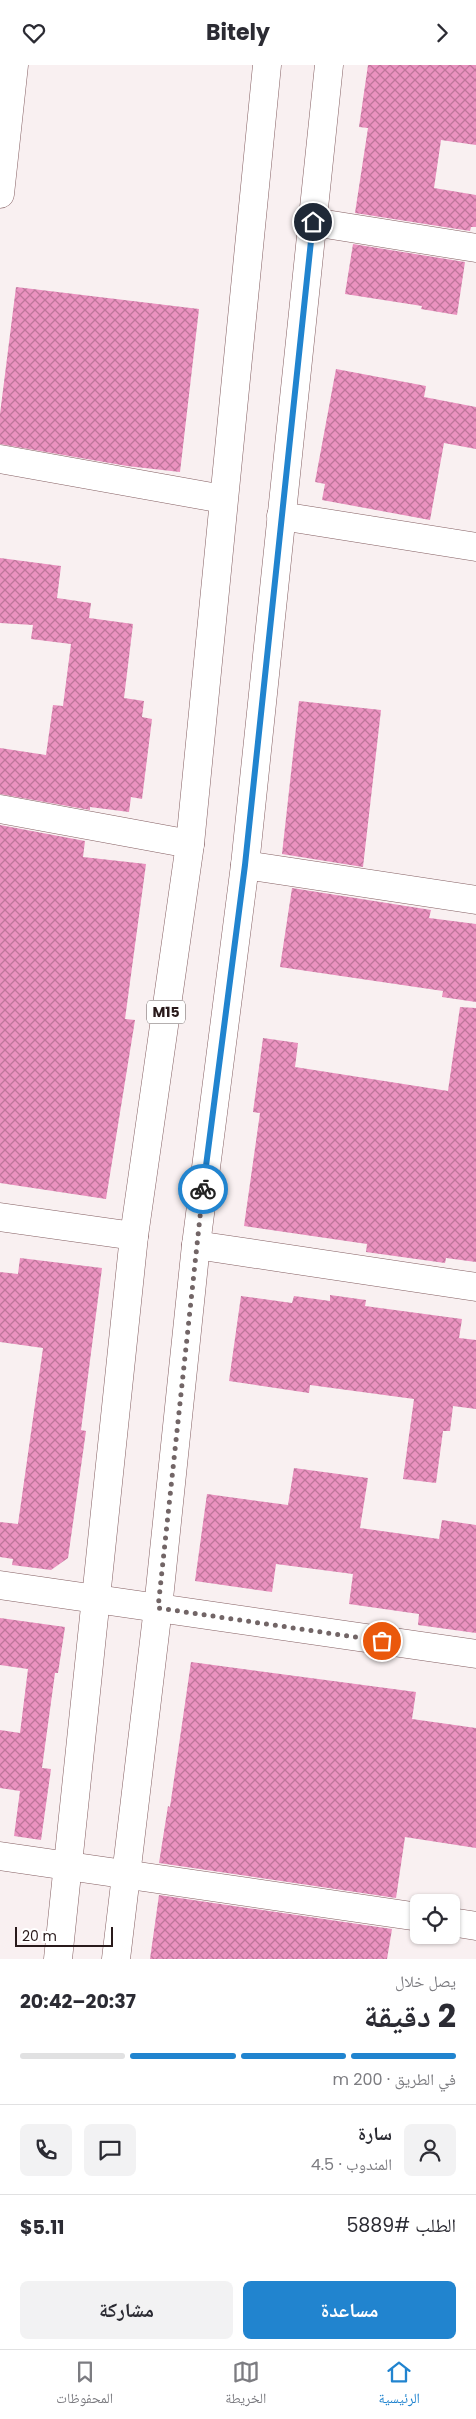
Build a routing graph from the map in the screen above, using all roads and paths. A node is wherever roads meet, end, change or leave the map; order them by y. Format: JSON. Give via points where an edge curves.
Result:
{"nodes":[{"id":1,"x":14,"y":65,"type":"edge"},
{"id":2,"x":267,"y":65,"type":"edge"},
{"id":3,"x":329,"y":65,"type":"edge"},
{"id":4,"x":2,"y":151,"type":"edge"},
{"id":5,"x":0,"y":194,"type":"edge"},
{"id":6,"x":313,"y":222,"type":"junction"},
{"id":7,"x":476,"y":248,"type":"edge"},
{"id":8,"x":0,"y":459,"type":"edge"},
{"id":9,"x":223,"y":499,"type":"junction"},
{"id":10,"x":281,"y":516,"type":"junction"},
{"id":11,"x":476,"y":547,"type":"edge"},
{"id":12,"x":0,"y":809,"type":"edge"},
{"id":13,"x":190,"y":844,"type":"junction"},
{"id":14,"x":245,"y":865,"type":"junction"},
{"id":15,"x":476,"y":899,"type":"edge"},
{"id":16,"x":0,"y":1217,"type":"edge"},
{"id":17,"x":134,"y":1237,"type":"junction"},
{"id":18,"x":196,"y":1245,"type":"junction"},
{"id":19,"x":476,"y":1287,"type":"edge"},
{"id":20,"x":0,"y":1585,"type":"edge"},
{"id":21,"x":97,"y":1599,"type":"junction"},
{"id":22,"x":158,"y":1608,"type":"junction"},
{"id":23,"x":476,"y":1654,"type":"edge"},
{"id":24,"x":0,"y":1856,"type":"edge"},
{"id":25,"x":68,"y":1866,"type":"junction"},
{"id":26,"x":126,"y":1875,"type":"junction"},
{"id":27,"x":410,"y":1916,"type":"edge"},
{"id":28,"x":460,"y":1923,"type":"edge"},
{"id":29,"x":476,"y":1926,"type":"edge"},
{"id":30,"x":58,"y":1959,"type":"edge"},
{"id":31,"x":116,"y":1959,"type":"edge"}],
"edges":[{"from":1,"to":4,"type":"main road"},
{"from":2,"to":9,"type":"main road","number":"M15"},
{"from":3,"to":6,"type":"main road"},
{"from":4,"to":5,"type":"main road"},
{"from":6,"to":7,"type":"main road"},
{"from":6,"to":10,"type":"main road"},
{"from":8,"to":9,"type":"main road"},
{"from":9,"to":13,"type":"main road","number":"M15"},
{"from":10,"to":11,"type":"main road"},
{"from":10,"to":14,"type":"main road"},
{"from":12,"to":13,"type":"main road"},
{"from":13,"to":17,"type":"main road","number":"M15"},
{"from":14,"to":15,"type":"main road"},
{"from":14,"to":18,"type":"main road"},
{"from":16,"to":17,"type":"main road"},
{"from":17,"to":21,"type":"main road","number":"M15"},
{"from":18,"to":19,"type":"main road"},
{"from":18,"to":22,"type":"main road"},
{"from":20,"to":21,"type":"main road"},
{"from":21,"to":22,"type":"main road"},
{"from":21,"to":25,"type":"main road","number":"M15"},
{"from":22,"to":23,"type":"main road"},
{"from":22,"to":26,"type":"main road"},
{"from":24,"to":25,"type":"main road"},
{"from":25,"to":26,"type":"main road"},
{"from":25,"to":30,"type":"main road","number":"M15"},
{"from":26,"to":27,"type":"main road"},
{"from":26,"to":31,"type":"main road"},
{"from":28,"to":29,"type":"main road"}]}
